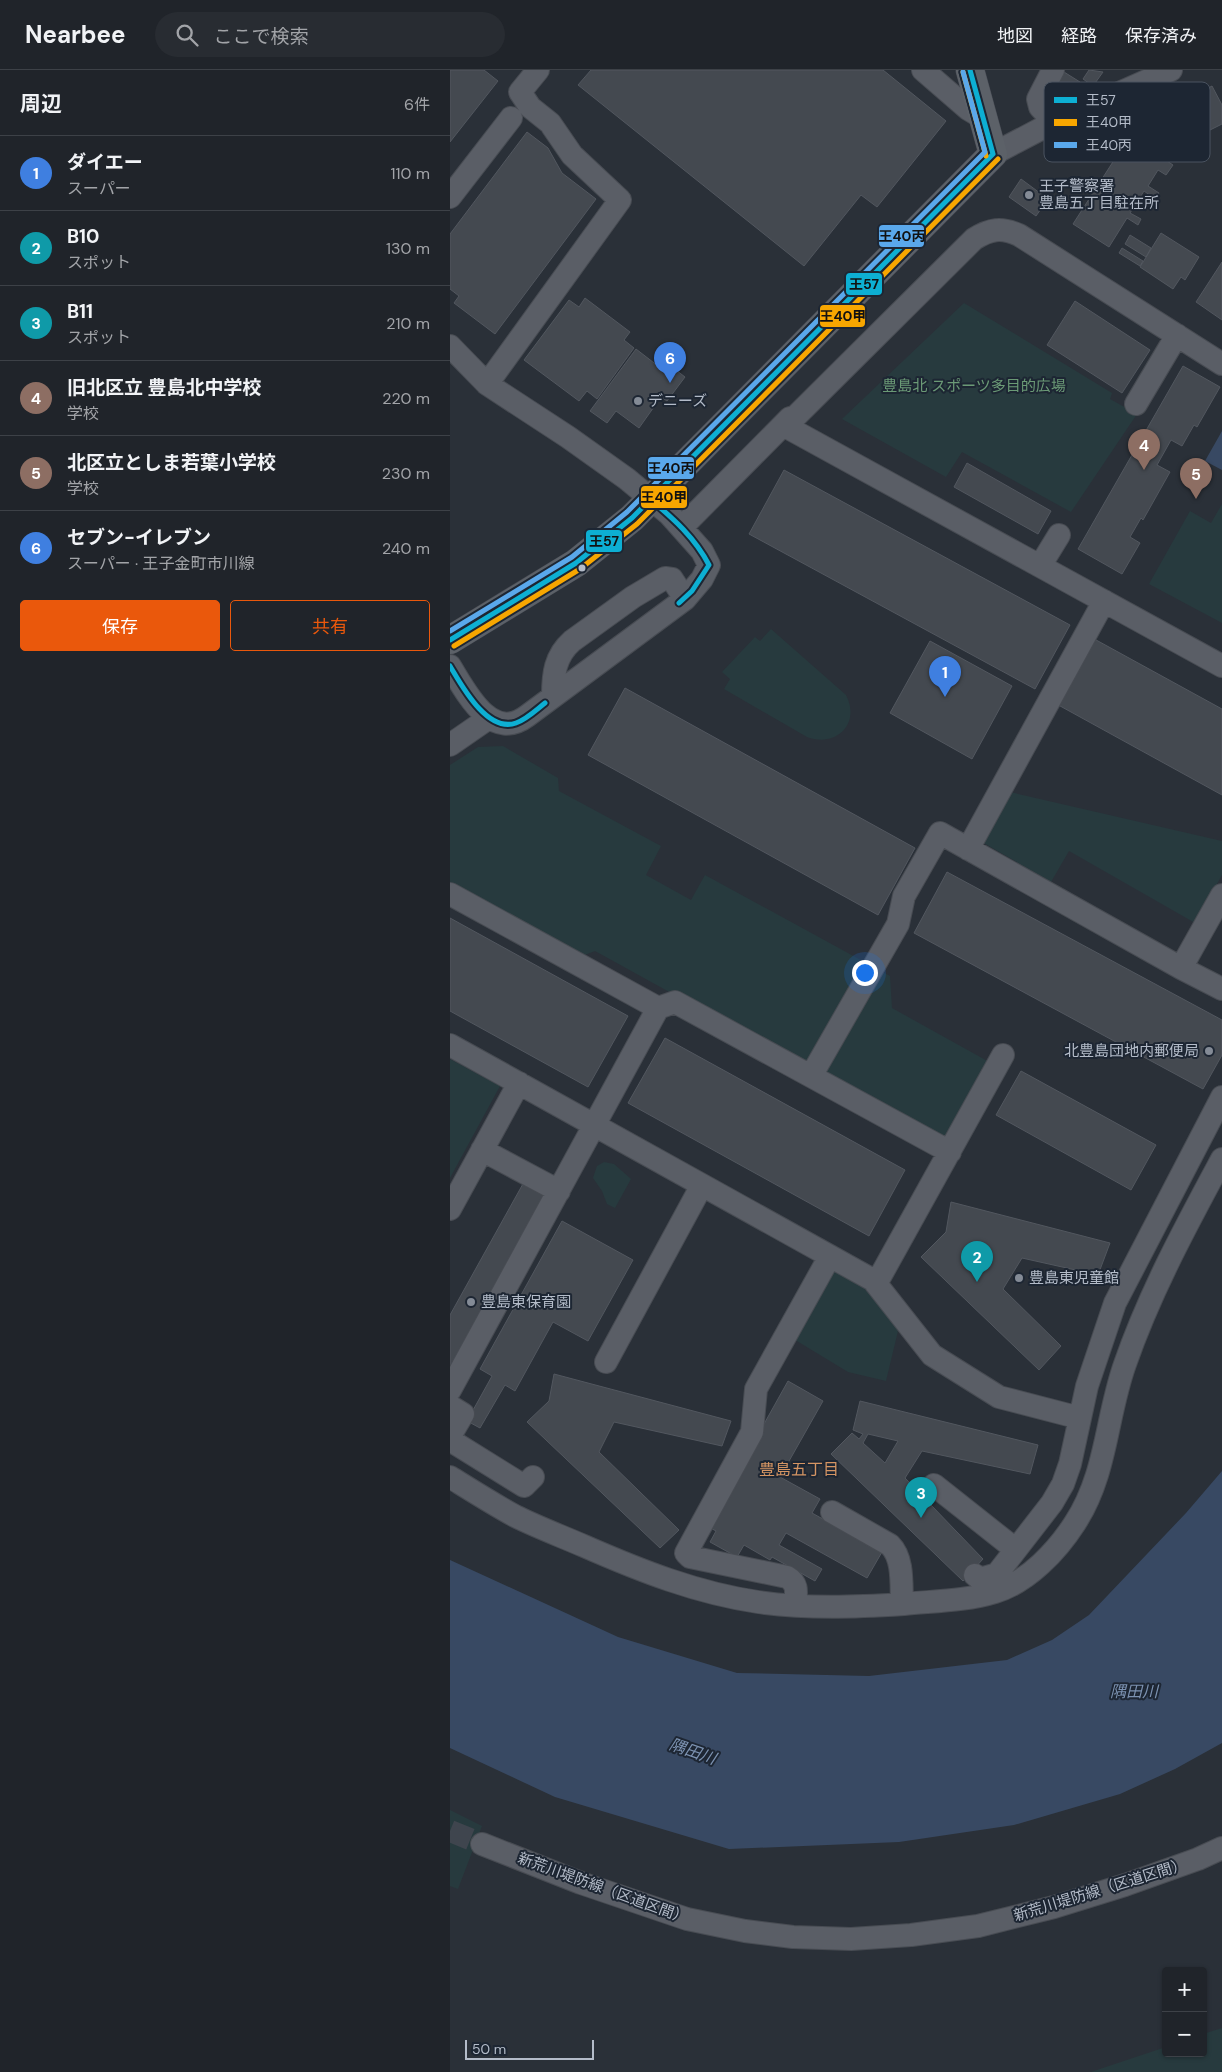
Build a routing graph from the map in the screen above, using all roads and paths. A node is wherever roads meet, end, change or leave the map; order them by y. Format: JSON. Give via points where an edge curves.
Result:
{"nodes":[{"id":1,"x":538,"y":70,"type":"edge"},
{"id":2,"x":923,"y":70,"type":"edge"},
{"id":3,"x":970,"y":70,"type":"edge"},
{"id":4,"x":1053,"y":70,"type":"edge"},
{"id":5,"x":1170,"y":70,"type":"edge"},
{"id":6,"x":1047,"y":82,"type":"edge"},
{"id":7,"x":1143,"y":82,"type":"edge"},
{"id":8,"x":1044,"y":87,"type":"edge"},
{"id":9,"x":1044,"y":111,"type":"edge"},
{"id":10,"x":511,"y":118,"type":"dead end"},
{"id":11,"x":983,"y":118,"type":"junction"},
{"id":12,"x":1044,"y":127,"type":"edge"},
{"id":13,"x":993,"y":154,"type":"junction"},
{"id":14,"x":450,"y":197,"type":"edge"},
{"id":15,"x":1177,"y":336,"type":"junction"},
{"id":16,"x":450,"y":346,"type":"edge"},
{"id":17,"x":1222,"y":364,"type":"edge"},
{"id":18,"x":487,"y":384,"type":"junction"},
{"id":19,"x":1136,"y":404,"type":"dead end"},
{"id":20,"x":783,"y":425,"type":"junction"},
{"id":21,"x":650,"y":500,"type":"junction"},
{"id":22,"x":682,"y":527,"type":"junction"},
{"id":23,"x":1058,"y":535,"type":"dead end"},
{"id":24,"x":1040,"y":566,"type":"junction"},
{"id":25,"x":685,"y":599,"type":"junction"},
{"id":26,"x":1104,"y":602,"type":"junction"},
{"id":27,"x":450,"y":640,"type":"edge"},
{"id":28,"x":450,"y":666,"type":"edge"},
{"id":29,"x":1222,"y":666,"type":"edge"},
{"id":30,"x":553,"y":696,"type":"junction"},
{"id":31,"x":488,"y":718,"type":"junction"},
{"id":32,"x":450,"y":745,"type":"edge"},
{"id":33,"x":968,"y":849,"type":"junction"},
{"id":34,"x":450,"y":894,"type":"edge"},
{"id":35,"x":1222,"y":895,"type":"edge"},
{"id":36,"x":1181,"y":968,"type":"junction"},
{"id":37,"x":1222,"y":989,"type":"edge"},
{"id":38,"x":658,"y":1008,"type":"junction"},
{"id":39,"x":450,"y":1046,"type":"edge"},
{"id":40,"x":1003,"y":1055,"type":"dead end"},
{"id":41,"x":811,"y":1076,"type":"junction"},
{"id":42,"x":519,"y":1083,"type":"junction"},
{"id":43,"x":1222,"y":1096,"type":"edge"},
{"id":44,"x":594,"y":1125,"type":"junction"},
{"id":45,"x":482,"y":1150,"type":"junction"},
{"id":46,"x":950,"y":1152,"type":"junction"},
{"id":47,"x":1222,"y":1159,"type":"edge"},
{"id":48,"x":702,"y":1185,"type":"junction"},
{"id":49,"x":559,"y":1190,"type":"junction"},
{"id":50,"x":450,"y":1209,"type":"edge"},
{"id":51,"x":830,"y":1256,"type":"junction"},
{"id":52,"x":876,"y":1284,"type":"junction"},
{"id":53,"x":606,"y":1362,"type":"dead end"},
{"id":54,"x":450,"y":1390,"type":"edge"},
{"id":55,"x":450,"y":1406,"type":"edge"},
{"id":56,"x":1080,"y":1418,"type":"junction"},
{"id":57,"x":450,"y":1436,"type":"edge"},
{"id":58,"x":450,"y":1440,"type":"edge"},
{"id":59,"x":450,"y":1477,"type":"edge"},
{"id":60,"x":533,"y":1477,"type":"dead end"},
{"id":61,"x":934,"y":1485,"type":"dead end"},
{"id":62,"x":832,"y":1512,"type":"dead end"},
{"id":63,"x":1015,"y":1549,"type":"junction"},
{"id":64,"x":975,"y":1575,"type":"dead end"},
{"id":65,"x":902,"y":1604,"type":"junction"},
{"id":66,"x":795,"y":1605,"type":"junction"},
{"id":67,"x":482,"y":1844,"type":"tunnel mouth"},
{"id":68,"x":1222,"y":1848,"type":"edge"}],
"edges":[{"from":1,"to":18,"type":"street","via":[[520,92],[530,107],[550,123],[572,155],[620,200]]},
{"from":2,"to":11,"type":"street"},
{"from":3,"to":11,"type":"main road"},
{"from":4,"to":6,"type":"street"},
{"from":5,"to":7,"type":"street"},
{"from":8,"to":9,"type":"street","via":[[1038,99]]},
{"from":10,"to":14,"type":"street"},
{"from":11,"to":13,"type":"main road"},
{"from":12,"to":13,"type":"street"},
{"from":13,"to":21,"type":"main road"},
{"from":15,"to":17,"type":"street"},
{"from":15,"to":19,"type":"street"},
{"from":15,"to":20,"type":"street","via":[[1018,235],[997,229],[974,239],[795,417]]},
{"from":16,"to":18,"type":"street"},
{"from":18,"to":21,"type":"street","via":[[568,437],[627,479]]},
{"from":20,"to":22,"type":"street"},
{"from":20,"to":24,"type":"street"},
{"from":21,"to":22,"type":"street"},
{"from":21,"to":27,"type":"main road","via":[[606,541],[576,563]]},
{"from":22,"to":25,"type":"street","via":[[702,550],[709,566]]},
{"from":23,"to":24,"type":"street"},
{"from":24,"to":26,"type":"street"},
{"from":25,"to":30,"type":"street"},
{"from":25,"to":30,"type":"street","via":[[672,579],[664,578],[572,640],[557,660]]},
{"from":26,"to":29,"type":"street"},
{"from":26,"to":33,"type":"street"},
{"from":28,"to":31,"type":"street","via":[[470,698]]},
{"from":30,"to":31,"type":"street","via":[[513,724]]},
{"from":31,"to":32,"type":"street"},
{"from":33,"to":36,"type":"street"},
{"from":33,"to":41,"type":"street","via":[[940,833],[904,896],[898,924]]},
{"from":34,"to":38,"type":"street"},
{"from":35,"to":36,"type":"street"},
{"from":36,"to":37,"type":"street"},
{"from":38,"to":41,"type":"street","via":[[675,1002]]},
{"from":38,"to":44,"type":"street"},
{"from":39,"to":42,"type":"street"},
{"from":40,"to":46,"type":"street"},
{"from":41,"to":46,"type":"street"},
{"from":42,"to":44,"type":"street"},
{"from":42,"to":45,"type":"street"},
{"from":43,"to":56,"type":"street","via":[[1115,1303]]},
{"from":44,"to":48,"type":"street"},
{"from":44,"to":49,"type":"street"},
{"from":45,"to":49,"type":"street"},
{"from":45,"to":50,"type":"street"},
{"from":46,"to":52,"type":"street"},
{"from":47,"to":65,"type":"street","via":[[1150,1300],[1124,1365],[1095,1487],[1067,1535],[1026,1576],[995,1592]]},
{"from":48,"to":51,"type":"street"},
{"from":48,"to":53,"type":"street"},
{"from":49,"to":54,"type":"street"},
{"from":51,"to":52,"type":"street"},
{"from":51,"to":66,"type":"street","via":[[756,1389],[752,1432],[686,1553],[690,1557],[787,1577],[797,1589]]},
{"from":52,"to":56,"type":"street","via":[[932,1355],[999,1396]]},
{"from":55,"to":57,"type":"street","via":[[463,1414]]},
{"from":56,"to":63,"type":"street","via":[[1063,1484]]},
{"from":58,"to":60,"type":"street","via":[[524,1486]]},
{"from":59,"to":66,"type":"street","via":[[515,1516],[670,1581],[739,1598]]},
{"from":61,"to":63,"type":"street"},
{"from":62,"to":65,"type":"street","via":[[895,1550]]},
{"from":63,"to":64,"type":"street","via":[[997,1574],[980,1579]]},
{"from":65,"to":66,"type":"street","via":[[856,1607]]},
{"from":67,"to":68,"type":"street","name":"新荒川堤防線（区道区間）","via":[[687,1919],[755,1932],[851,1938],[988,1924],[1116,1888]]}]}
